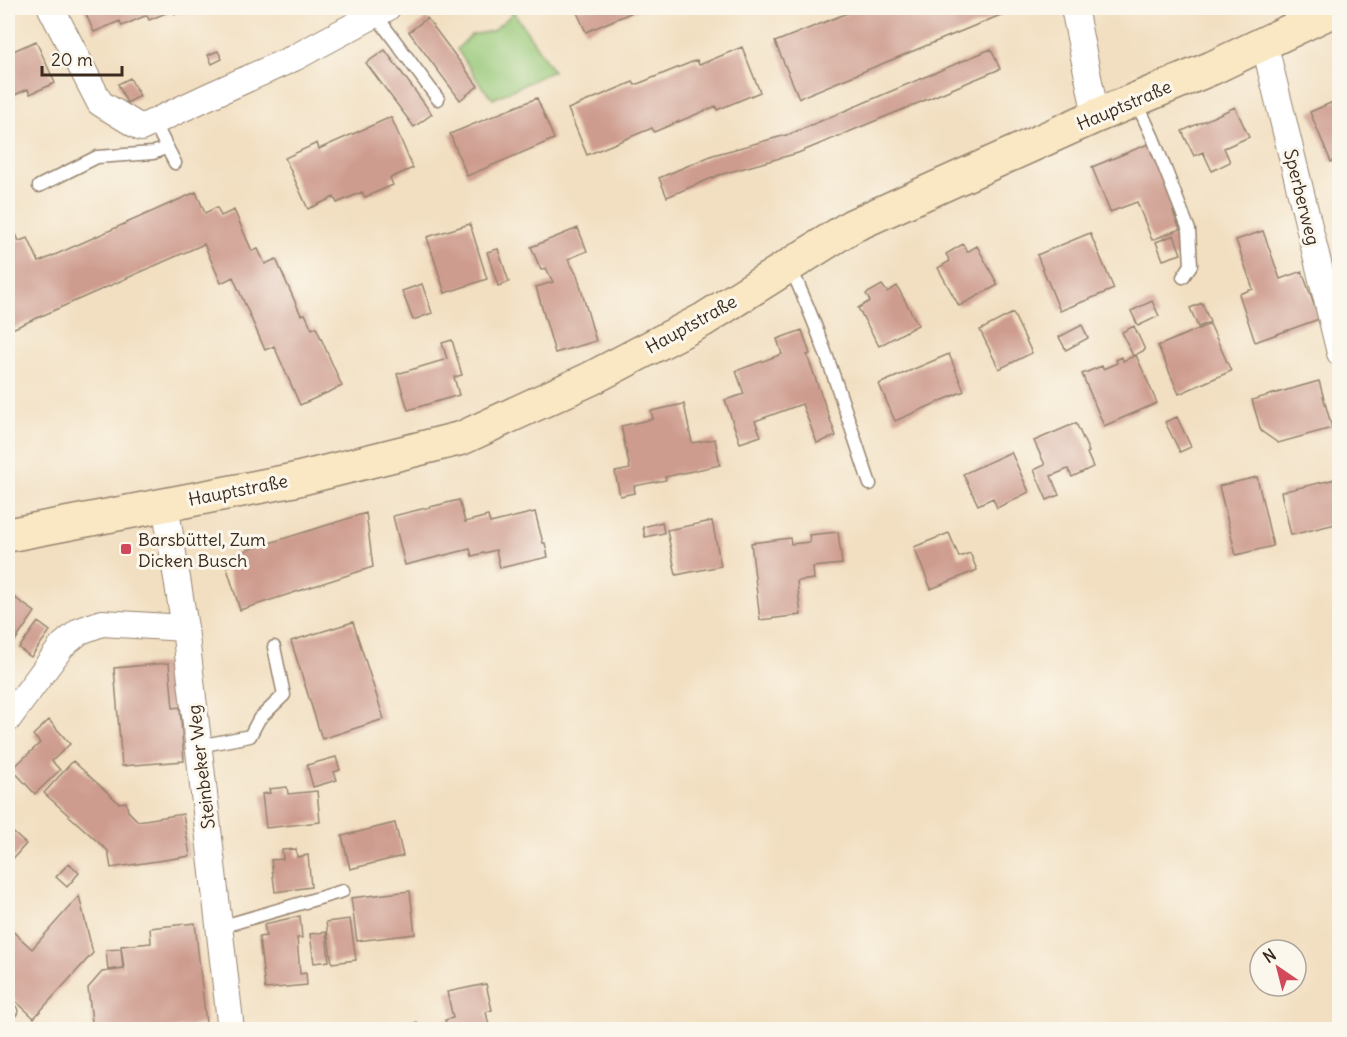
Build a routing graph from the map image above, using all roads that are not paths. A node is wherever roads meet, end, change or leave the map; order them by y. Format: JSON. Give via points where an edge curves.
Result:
{"nodes":[{"id":1,"x":51,"y":8,"type":"edge"},
{"id":2,"x":1074,"y":8,"type":"edge"},
{"id":3,"x":1338,"y":8,"type":"edge"},
{"id":4,"x":381,"y":11,"type":"edge"},
{"id":5,"x":1263,"y":42,"type":"junction"},
{"id":6,"x":438,"y":99,"type":"dead end"},
{"id":7,"x":1135,"y":100,"type":"junction"},
{"id":8,"x":1096,"y":116,"type":"junction"},
{"id":9,"x":154,"y":122,"type":"junction"},
{"id":10,"x":166,"y":147,"type":"junction"},
{"id":11,"x":175,"y":163,"type":"dead end"},
{"id":12,"x":39,"y":186,"type":"dead end"},
{"id":13,"x":790,"y":266,"type":"junction"},
{"id":14,"x":1183,"y":277,"type":"dead end"},
{"id":15,"x":1340,"y":353,"type":"edge"},
{"id":16,"x":870,"y":483,"type":"dead end"},
{"id":17,"x":165,"y":504,"type":"junction"},
{"id":18,"x":8,"y":535,"type":"edge"},
{"id":19,"x":185,"y":628,"type":"junction"},
{"id":20,"x":274,"y":647,"type":"dead end"},
{"id":21,"x":8,"y":719,"type":"edge"},
{"id":22,"x":199,"y":746,"type":"junction"},
{"id":23,"x":343,"y":891,"type":"dead end"},
{"id":24,"x":219,"y":927,"type":"junction"},
{"id":25,"x":231,"y":1029,"type":"edge"}],
"edges":[{"from":1,"to":9,"type":"street","via":[[100,103],[141,128]]},
{"from":2,"to":8,"type":"street"},
{"from":3,"to":5,"type":"street","name":"Hauptstraße"},
{"from":4,"to":6,"type":"lane"},
{"from":4,"to":9,"type":"street","via":[[294,58]]},
{"from":5,"to":7,"type":"street","name":"Hauptstraße"},
{"from":5,"to":15,"type":"street","name":"Sperberweg"},
{"from":7,"to":8,"type":"street","name":"Hauptstraße"},
{"from":7,"to":14,"type":"lane","via":[[1189,230],[1191,265]]},
{"from":8,"to":13,"type":"street","name":"Hauptstraße","via":[[852,226]]},
{"from":9,"to":10,"type":"lane"},
{"from":10,"to":11,"type":"lane"},
{"from":10,"to":12,"type":"lane","via":[[153,153],[97,157]]},
{"from":13,"to":16,"type":"lane","via":[[828,359]]},
{"from":13,"to":17,"type":"street","name":"Hauptstraße","via":[[703,320],[590,379],[462,438],[294,480]]},
{"from":17,"to":18,"type":"street","name":"Hauptstraße"},
{"from":17,"to":19,"type":"street","name":"Steinbeker Weg"},
{"from":19,"to":21,"type":"street","via":[[102,623],[80,631],[62,646]]},
{"from":19,"to":22,"type":"street","name":"Steinbeker Weg"},
{"from":20,"to":22,"type":"lane","via":[[284,695],[259,719],[250,736]]},
{"from":22,"to":24,"type":"street","name":"Steinbeker Weg"},
{"from":23,"to":24,"type":"lane"},
{"from":24,"to":25,"type":"street","name":"Steinbeker Weg"}]}
